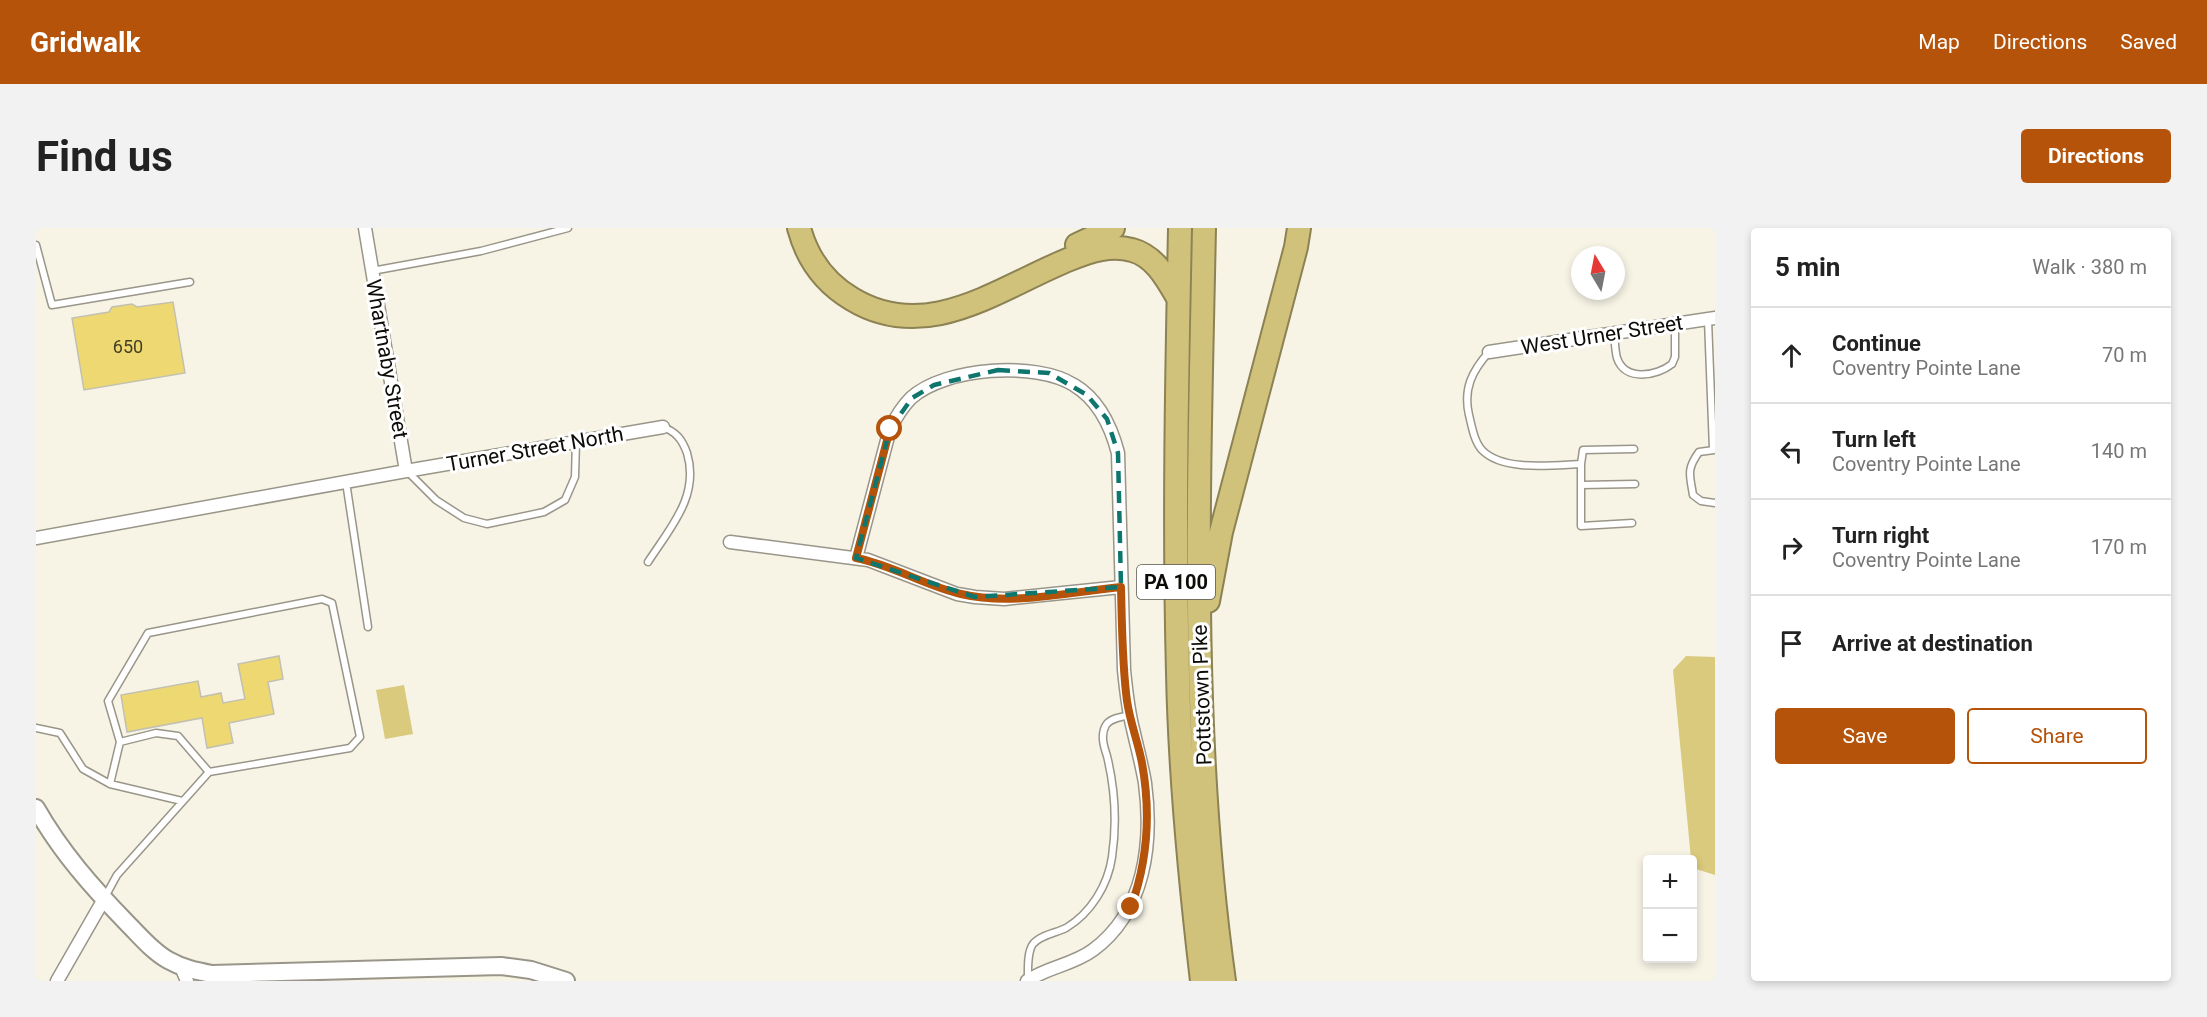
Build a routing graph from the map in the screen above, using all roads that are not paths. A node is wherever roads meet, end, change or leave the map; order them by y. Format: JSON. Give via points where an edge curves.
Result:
{"nodes":[{"id":1,"x":365,"y":228,"type":"edge"},
{"id":2,"x":568,"y":228,"type":"edge"},
{"id":3,"x":799,"y":228,"type":"edge"},
{"id":4,"x":810,"y":228,"type":"edge"},
{"id":5,"x":1113,"y":228,"type":"edge"},
{"id":6,"x":1180,"y":228,"type":"edge"},
{"id":7,"x":1204,"y":228,"type":"edge"},
{"id":8,"x":1299,"y":228,"type":"edge"},
{"id":9,"x":36,"y":245,"type":"edge"},
{"id":10,"x":372,"y":271,"type":"junction"},
{"id":11,"x":190,"y":282,"type":"dead end"},
{"id":12,"x":1179,"y":298,"type":"junction"},
{"id":13,"x":1712,"y":318,"type":"edge"},
{"id":14,"x":1675,"y":324,"type":"junction"},
{"id":15,"x":1614,"y":333,"type":"junction"},
{"id":16,"x":1489,"y":352,"type":"joint"},
{"id":17,"x":663,"y":427,"type":"joint"},
{"id":18,"x":576,"y":441,"type":"junction"},
{"id":19,"x":1634,"y":449,"type":"dead end"},
{"id":20,"x":1714,"y":450,"type":"edge"},
{"id":21,"x":1581,"y":464,"type":"junction"},
{"id":22,"x":406,"y":471,"type":"junction"},
{"id":23,"x":346,"y":483,"type":"junction"},
{"id":24,"x":1635,"y":484,"type":"dead end"},
{"id":25,"x":1581,"y":485,"type":"junction"},
{"id":26,"x":1715,"y":503,"type":"edge"},
{"id":27,"x":1632,"y":523,"type":"dead end"},
{"id":28,"x":36,"y":538,"type":"edge"},
{"id":29,"x":730,"y":542,"type":"dead end"},
{"id":30,"x":856,"y":558,"type":"junction"},
{"id":31,"x":648,"y":562,"type":"dead end"},
{"id":32,"x":1121,"y":587,"type":"junction"},
{"id":33,"x":368,"y":627,"type":"dead end"},
{"id":34,"x":1199,"y":650,"type":"junction"},
{"id":35,"x":1130,"y":715,"type":"junction"},
{"id":36,"x":36,"y":728,"type":"edge"},
{"id":37,"x":120,"y":742,"type":"junction"},
{"id":38,"x":209,"y":772,"type":"junction"},
{"id":39,"x":110,"y":784,"type":"junction"},
{"id":40,"x":182,"y":801,"type":"junction"},
{"id":41,"x":36,"y":808,"type":"edge"},
{"id":42,"x":104,"y":899,"type":"junction"},
{"id":43,"x":184,"y":974,"type":"edge"},
{"id":44,"x":57,"y":981,"type":"edge"},
{"id":45,"x":566,"y":981,"type":"edge"},
{"id":46,"x":1027,"y":981,"type":"edge"},
{"id":47,"x":1202,"y":981,"type":"edge"},
{"id":48,"x":1224,"y":981,"type":"edge"}],
"edges":[{"from":1,"to":10,"type":"street","name":"Whartnaby Street"},
{"from":2,"to":10,"type":"lane","via":[[481,251]]},
{"from":3,"to":12,"type":"highway","via":[[806,249],[831,284],[859,304],[896,316],[948,312],[1076,257],[1110,247],[1145,255],[1156,264]]},
{"from":4,"to":5,"type":"highway","via":[[826,263],[852,288],[891,305],[918,307],[953,300]]},
{"from":6,"to":12,"type":"highway","name":"Pottstown Pike","number":"PA 100"},
{"from":7,"to":34,"type":"highway","name":"Pottstown Pike","number":"PA 100"},
{"from":8,"to":34,"type":"highway","via":[[1221,532]]},
{"from":9,"to":11,"type":"lane","via":[[52,305]]},
{"from":10,"to":22,"type":"street","name":"Whartnaby Street"},
{"from":12,"to":47,"type":"highway","name":"Pottstown Pike","number":"PA 100","via":[[1178,675],[1190,875]]},
{"from":13,"to":14,"type":"street","name":"West Urner Street"},
{"from":13,"to":20,"type":"lane"},
{"from":14,"to":15,"type":"street","name":"West Urner Street"},
{"from":14,"to":15,"type":"lane","via":[[1675,357],[1672,364],[1655,374],[1631,373],[1622,367]]},
{"from":15,"to":16,"type":"street","name":"West Urner Street"},
{"from":16,"to":21,"type":"lane","via":[[1472,372],[1467,407],[1481,449],[1492,457],[1527,466]]},
{"from":17,"to":18,"type":"street","name":"Turner Street North"},
{"from":17,"to":31,"type":"lane","via":[[674,431],[686,450],[691,469],[689,494]]},
{"from":18,"to":22,"type":"street","name":"Turner Street North"},
{"from":18,"to":22,"type":"lane","via":[[575,477],[566,500],[544,512],[487,524],[464,518],[436,500]]},
{"from":19,"to":21,"type":"lane","via":[[1582,450]]},
{"from":20,"to":26,"type":"lane","via":[[1699,452],[1690,465],[1690,475],[1693,495]]},
{"from":21,"to":25,"type":"lane"},
{"from":22,"to":23,"type":"street"},
{"from":23,"to":28,"type":"street"},
{"from":23,"to":33,"type":"lane"},
{"from":24,"to":25,"type":"lane"},
{"from":25,"to":27,"type":"lane","via":[[1581,526]]},
{"from":29,"to":30,"type":"street"},
{"from":30,"to":32,"type":"street","via":[[975,597],[1023,598]]},
{"from":30,"to":32,"type":"street","via":[[890,429],[906,404],[918,393],[952,379],[998,370],[1022,370],[1049,373],[1073,384],[1107,419],[1118,453]]},
{"from":32,"to":35,"type":"street"},
{"from":34,"to":48,"type":"highway","name":"Pottstown Pike","number":"PA 100","via":[[1212,879]]},
{"from":35,"to":46,"type":"lane","via":[[1109,721],[1102,734],[1115,821],[1106,881],[1081,916],[1066,928],[1034,942]]},
{"from":35,"to":46,"type":"street","via":[[1141,761],[1148,825],[1140,881],[1131,907],[1121,924],[1094,949]]},
{"from":36,"to":39,"type":"lane","via":[[60,734],[83,769]]},
{"from":37,"to":38,"type":"lane","via":[[156,733],[178,736]]},
{"from":37,"to":38,"type":"lane","via":[[108,701],[148,633],[322,599],[332,603],[360,736],[350,747]]},
{"from":37,"to":39,"type":"lane"},
{"from":38,"to":40,"type":"lane"},
{"from":39,"to":40,"type":"lane"},
{"from":40,"to":42,"type":"lane","via":[[117,875]]},
{"from":41,"to":42,"type":"street","via":[[71,863]]},
{"from":42,"to":43,"type":"street","via":[[154,950]]},
{"from":42,"to":44,"type":"street"},
{"from":43,"to":45,"type":"street","via":[[501,966]]}]}
